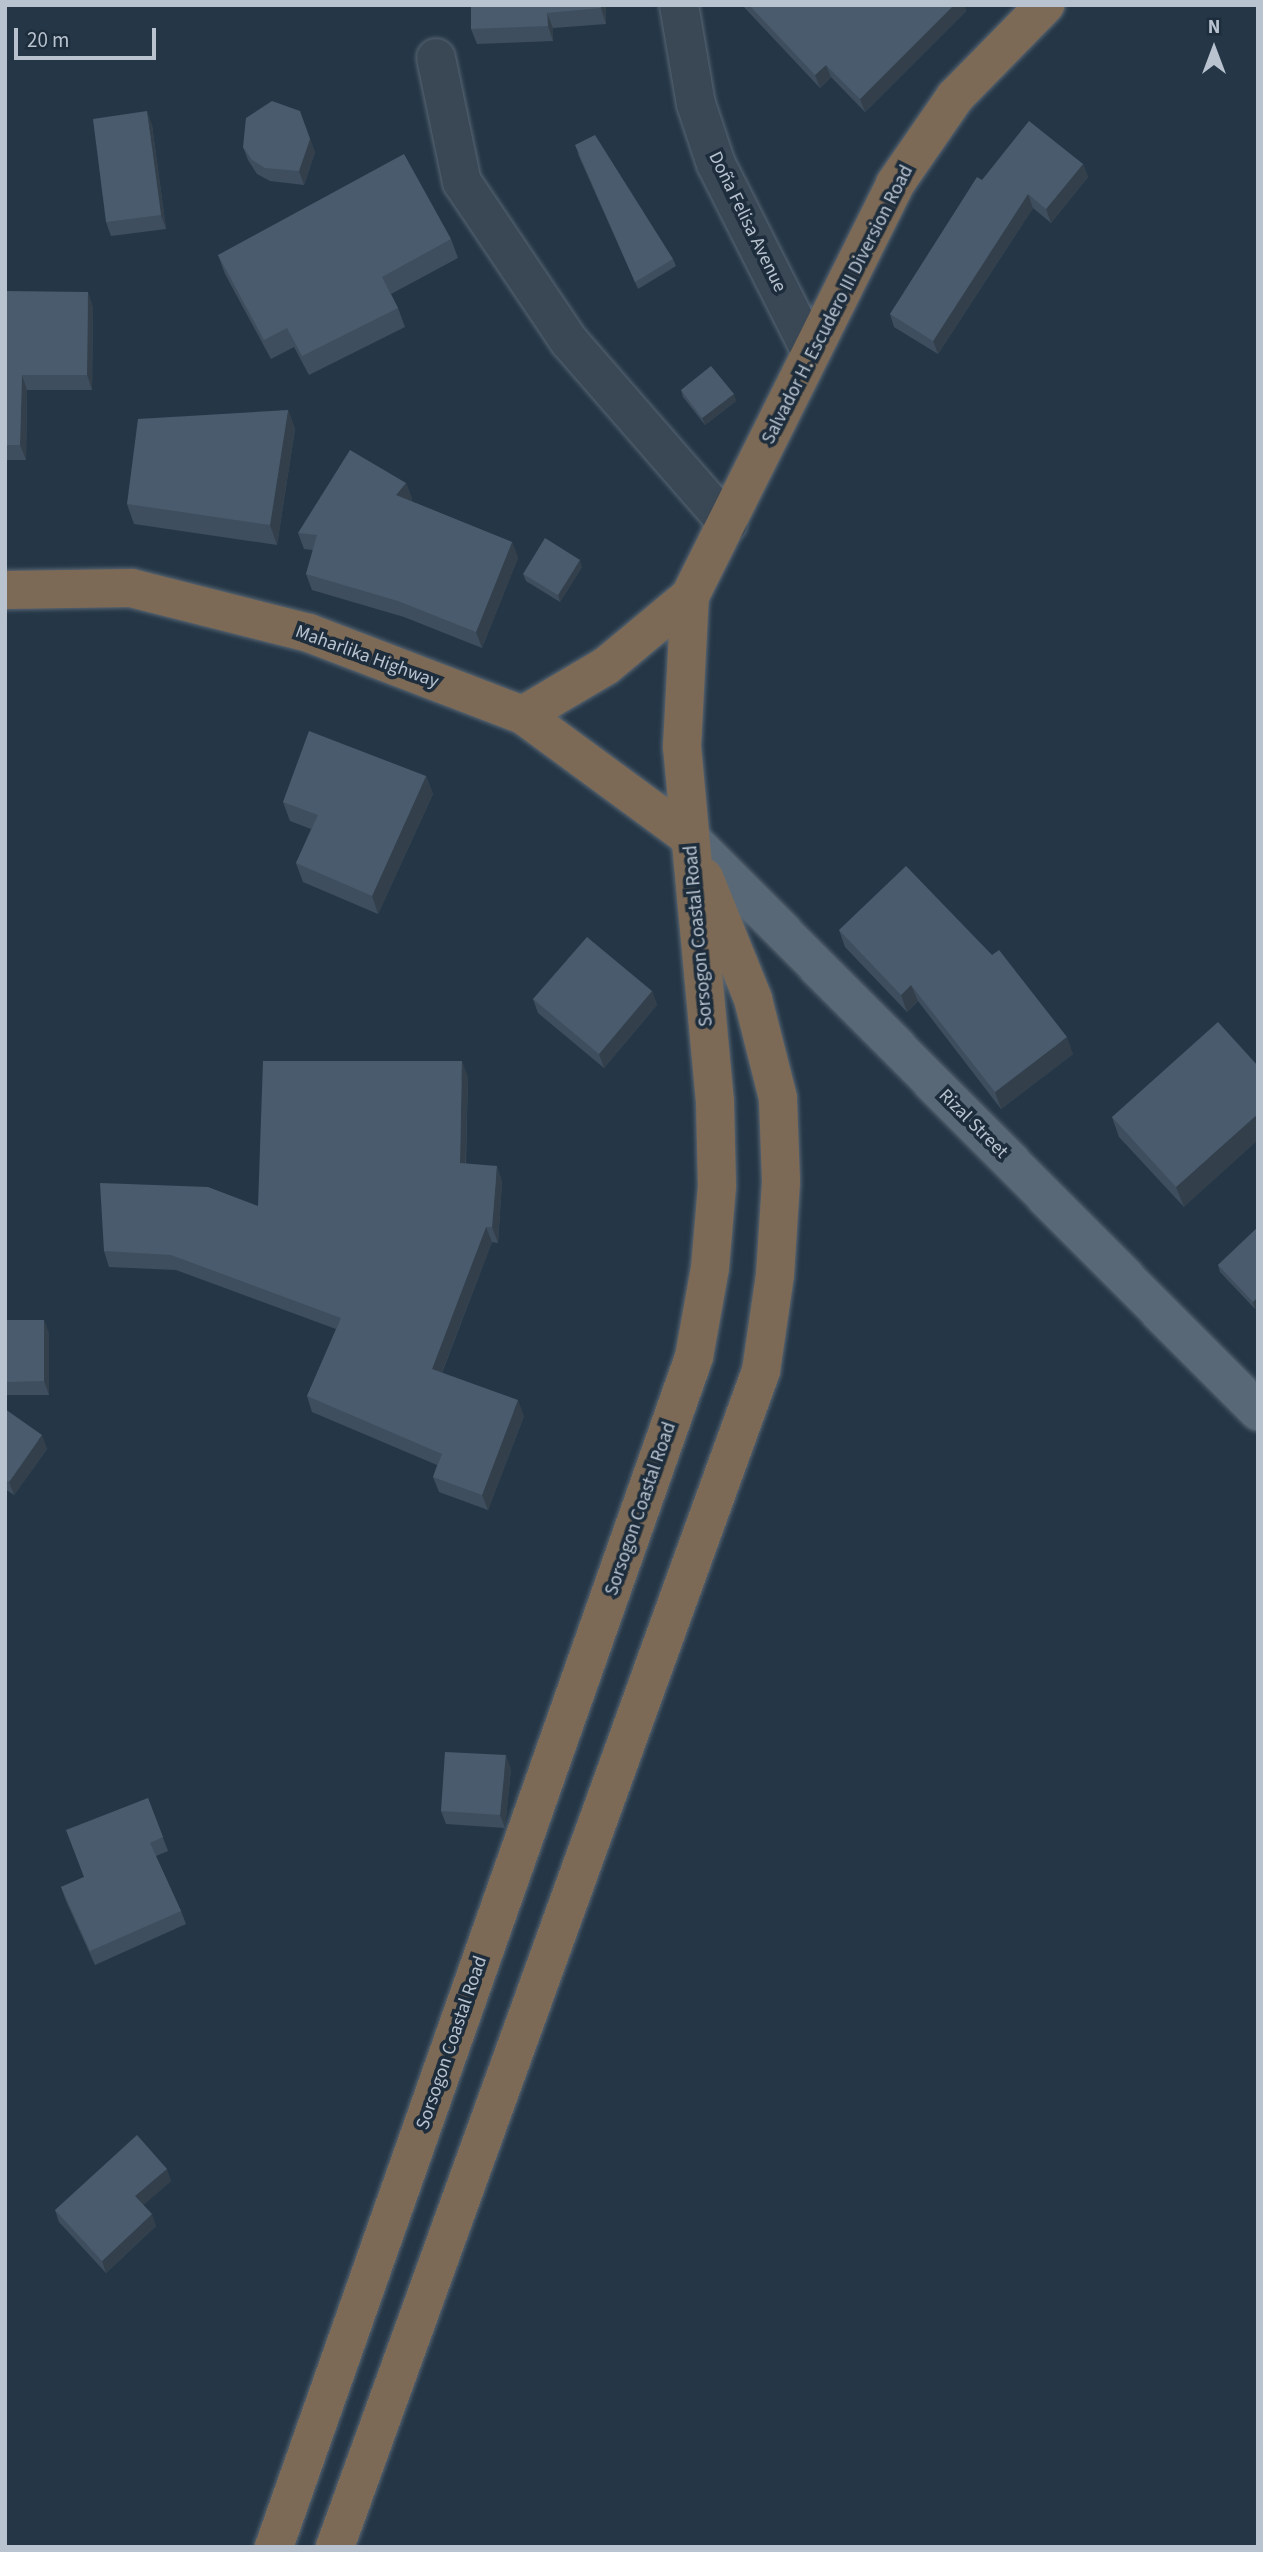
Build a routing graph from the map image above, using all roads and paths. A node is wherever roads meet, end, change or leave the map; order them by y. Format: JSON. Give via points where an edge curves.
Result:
{"nodes":[{"id":1,"x":679,"y":5,"type":"edge"},
{"id":2,"x":1045,"y":5,"type":"edge"},
{"id":3,"x":436,"y":58,"type":"dead end"},
{"id":4,"x":811,"y":352,"type":"junction"},
{"id":5,"x":728,"y":524,"type":"junction"},
{"id":6,"x":5,"y":590,"type":"edge"},
{"id":7,"x":690,"y":596,"type":"junction"},
{"id":8,"x":523,"y":715,"type":"junction"},
{"id":9,"x":688,"y":836,"type":"junction"},
{"id":10,"x":1258,"y":1411,"type":"edge"},
{"id":11,"x":274,"y":2547,"type":"edge"},
{"id":12,"x":335,"y":2547,"type":"edge"}],
"edges":[{"from":1,"to":4,"type":"street","name":"Doña Felisa Avenue","via":[[696,104],[716,164]]},
{"from":2,"to":4,"type":"highway","name":"Salvador H. Escudero III Diversion Road","via":[[955,97],[895,184]]},
{"from":3,"to":5,"type":"street","via":[[462,182],[569,341]]},
{"from":4,"to":5,"type":"highway","name":"Salvador H. Escudero III Diversion Road"},
{"from":5,"to":7,"type":"highway","name":"Salvador H. Escudero III Diversion Road"},
{"from":6,"to":8,"type":"highway","name":"Maharlika Highway","via":[[131,588],[309,633]]},
{"from":7,"to":8,"type":"highway","name":"Salvador H. Escudero III Diversion Road","via":[[606,666]]},
{"from":7,"to":9,"type":"highway","name":"Salvador H. Escudero III Diversion Road","via":[[682,747]]},
{"from":8,"to":9,"type":"highway","name":"Maharlika Highway"},
{"from":9,"to":10,"type":"main road","name":"Rizal Street"},
{"from":9,"to":11,"type":"highway","name":"Sorsogon Coastal Road","via":[[715,1102],[717,1186],[710,1268],[694,1357]]},
{"from":9,"to":12,"type":"highway","name":"Sorsogon Coastal Road","via":[[753,999],[778,1098],[781,1181],[775,1275],[761,1371]]}]}
